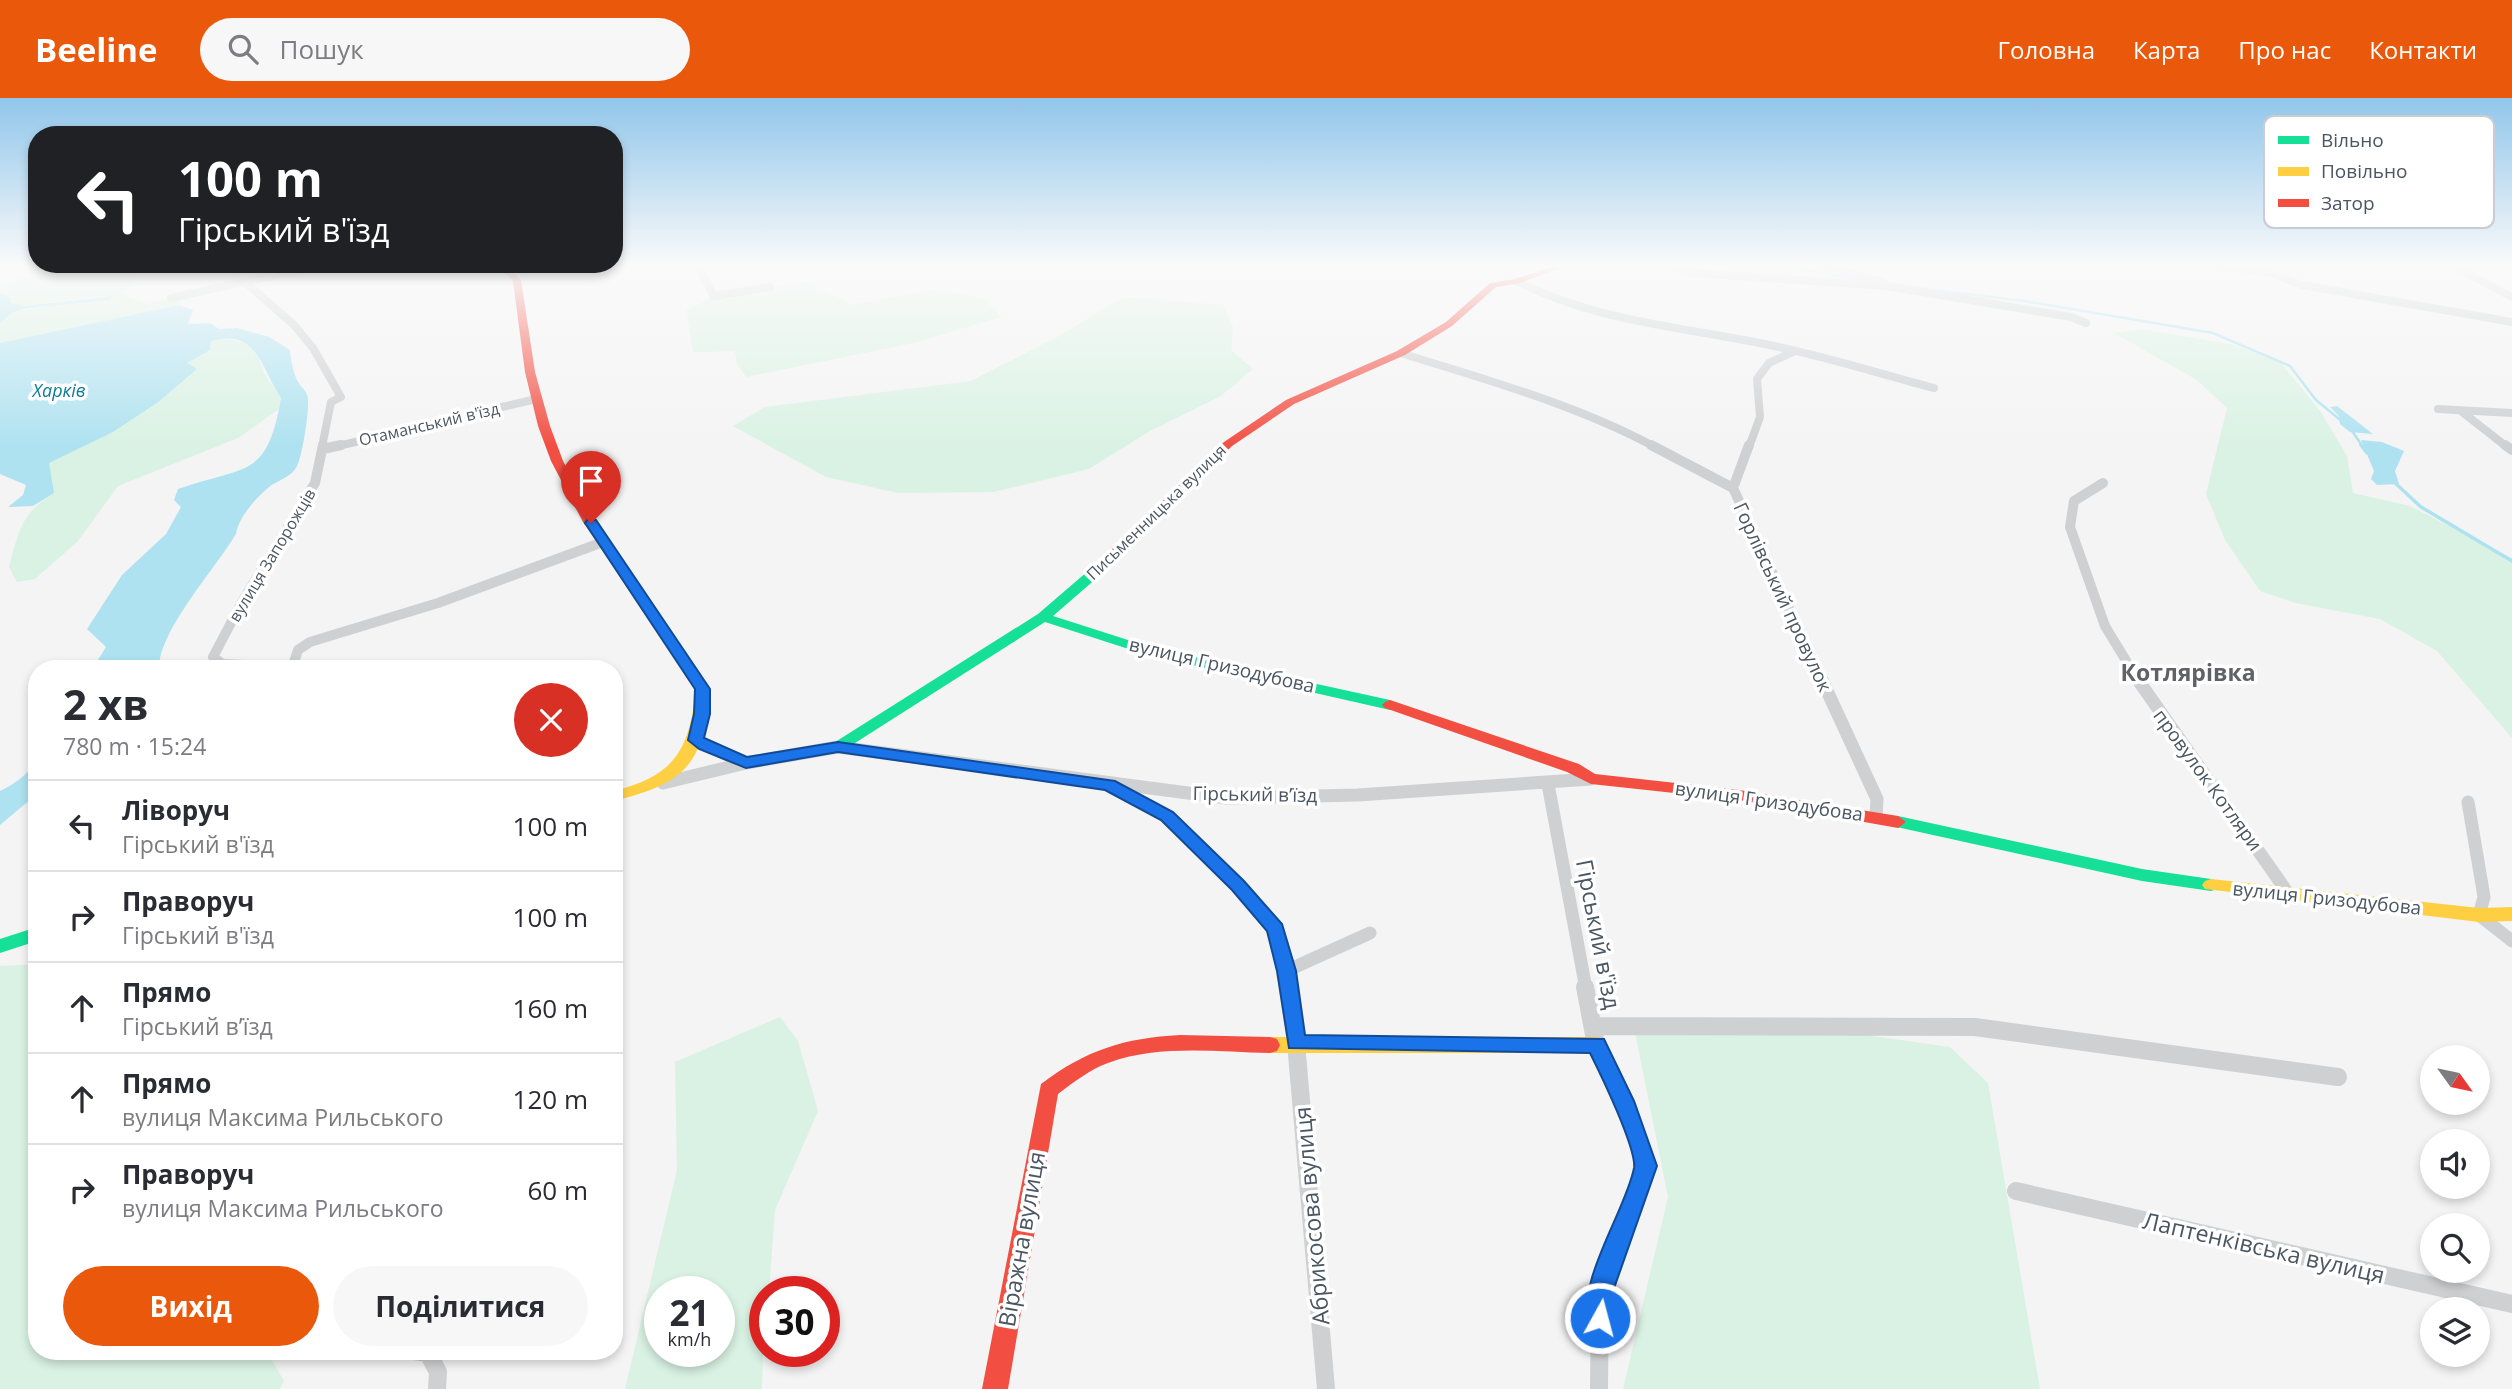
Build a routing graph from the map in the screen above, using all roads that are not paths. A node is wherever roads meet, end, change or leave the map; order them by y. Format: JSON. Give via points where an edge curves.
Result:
{"nodes":[{"id":1,"x":295,"y":326,"type":"edge"},
{"id":2,"x":524,"y":326,"type":"edge"},
{"id":3,"x":1445,"y":326,"type":"edge"},
{"id":4,"x":1647,"y":326,"type":"edge"},
{"id":5,"x":1796,"y":351,"type":"junction"},
{"id":6,"x":1401,"y":353,"type":"junction"},
{"id":7,"x":1934,"y":388,"type":"dead end"},
{"id":8,"x":536,"y":399,"type":"junction"},
{"id":9,"x":2438,"y":410,"type":"dead end"},
{"id":10,"x":2461,"y":411,"type":"junction"},
{"id":11,"x":2512,"y":413,"type":"edge"},
{"id":12,"x":323,"y":449,"type":"junction"},
{"id":13,"x":2512,"y":450,"type":"edge"},
{"id":14,"x":2103,"y":483,"type":"dead end"},
{"id":15,"x":1733,"y":488,"type":"junction"},
{"id":16,"x":603,"y":542,"type":"junction"},
{"id":17,"x":1043,"y":617,"type":"junction"},
{"id":18,"x":217,"y":660,"type":"edge"},
{"id":19,"x":295,"y":660,"type":"edge"},
{"id":20,"x":696,"y":740,"type":"junction"},
{"id":21,"x":838,"y":747,"type":"junction"},
{"id":22,"x":746,"y":763,"type":"junction"},
{"id":23,"x":1591,"y":779,"type":"junction"},
{"id":24,"x":1548,"y":784,"type":"junction"},
{"id":25,"x":656,"y":785,"type":"junction"},
{"id":26,"x":1109,"y":785,"type":"junction"},
{"id":27,"x":623,"y":794,"type":"edge"},
{"id":28,"x":2468,"y":802,"type":"dead end"},
{"id":29,"x":1877,"y":817,"type":"junction"},
{"id":30,"x":2290,"y":896,"type":"junction"},
{"id":31,"x":2512,"y":914,"type":"edge"},
{"id":32,"x":2479,"y":915,"type":"junction"},
{"id":33,"x":1370,"y":933,"type":"dead end"},
{"id":34,"x":28,"y":937,"type":"edge"},
{"id":35,"x":2512,"y":941,"type":"edge"},
{"id":36,"x":0,"y":946,"type":"edge"},
{"id":37,"x":1286,"y":971,"type":"junction"},
{"id":38,"x":1593,"y":1026,"type":"junction"},
{"id":39,"x":1296,"y":1043,"type":"junction"},
{"id":40,"x":1596,"y":1045,"type":"junction"},
{"id":41,"x":2338,"y":1077,"type":"dead end"},
{"id":42,"x":2016,"y":1191,"type":"dead end"},
{"id":43,"x":2512,"y":1304,"type":"edge"},
{"id":44,"x":432,"y":1360,"type":"edge"},
{"id":45,"x":437,"y":1389,"type":"edge"},
{"id":46,"x":995,"y":1389,"type":"edge"},
{"id":47,"x":1326,"y":1389,"type":"edge"},
{"id":48,"x":1599,"y":1389,"type":"edge"}],
"edges":[{"from":1,"to":12,"type":"street","name":"вулиця Запорожців","via":[[341,397],[331,402]]},
{"from":2,"to":8,"type":"street"},
{"from":3,"to":6,"type":"street","name":"Письменницька вулиця"},
{"from":4,"to":5,"type":"street"},
{"from":5,"to":7,"type":"street"},
{"from":5,"to":15,"type":"street","name":"Горлівський провулок","via":[[1769,363],[1756,379],[1760,417]]},
{"from":6,"to":15,"type":"street","via":[[1535,396],[1629,433]]},
{"from":6,"to":17,"type":"street","name":"Письменницька вулиця","via":[[1290,402],[1227,444]]},
{"from":8,"to":12,"type":"street","name":"Отаманський в'їзд"},
{"from":8,"to":16,"type":"street","via":[[569,483]]},
{"from":9,"to":10,"type":"street"},
{"from":10,"to":11,"type":"street"},
{"from":10,"to":13,"type":"street"},
{"from":12,"to":18,"type":"street","name":"вулиця Запорожців","via":[[315,483],[242,602],[213,657]]},
{"from":14,"to":30,"type":"street","name":"провулок Котляри","via":[[2074,501],[2070,527],[2105,626],[2148,697]]},
{"from":15,"to":29,"type":"street","name":"Горлівський провулок","via":[[1877,799]]},
{"from":16,"to":19,"type":"street","via":[[438,603],[310,642],[298,650]]},
{"from":16,"to":20,"type":"street","via":[[703,689]]},
{"from":17,"to":21,"type":"street","name":"Письменницька вулиця"},
{"from":17,"to":23,"type":"street","name":"вулиця Гризодубова","via":[[1149,651],[1376,700],[1573,768]]},
{"from":20,"to":22,"type":"street"},
{"from":20,"to":25,"type":"street","via":[[670,775]]},
{"from":21,"to":22,"type":"street","name":"Гірський в’їзд"},
{"from":21,"to":26,"type":"street","name":"Гірський в’їзд"},
{"from":22,"to":25,"type":"street","name":"Гірський в’їзд"},
{"from":23,"to":24,"type":"street","name":"Гірський в’їзд"},
{"from":23,"to":29,"type":"street","name":"вулиця Гризодубова"},
{"from":24,"to":26,"type":"street","name":"Гірський в’їзд","via":[[1226,797]]},
{"from":24,"to":38,"type":"street","name":"Гірський в'їзд"},
{"from":25,"to":27,"type":"street"},
{"from":26,"to":37,"type":"street","via":[[1167,816],[1238,886],[1275,929]]},
{"from":28,"to":32,"type":"street","via":[[2484,897]]},
{"from":29,"to":30,"type":"street","name":"вулиця Гризодубова","via":[[2142,875]]},
{"from":30,"to":32,"type":"street","name":"вулиця Гризодубова"},
{"from":31,"to":32,"type":"street","name":"вулиця Гризодубова"},
{"from":32,"to":35,"type":"street"},
{"from":33,"to":37,"type":"street"},
{"from":34,"to":36,"type":"street"},
{"from":37,"to":39,"type":"street"},
{"from":38,"to":40,"type":"street","name":"Гірський в'їзд"},
{"from":38,"to":41,"type":"street","via":[[1975,1027]]},
{"from":39,"to":40,"type":"street"},
{"from":39,"to":46,"type":"street","name":"Віражна вулиця","via":[[1131,1045],[1099,1053],[1071,1068],[1048,1090]]},
{"from":39,"to":47,"type":"street","name":"Абрикосова вулиця"},
{"from":40,"to":48,"type":"street","via":[[1623,1101],[1646,1166],[1600,1294]]},
{"from":42,"to":43,"type":"street","name":"Лаптенківська вулиця"},
{"from":44,"to":45,"type":"street","via":[[438,1372]]}]}
